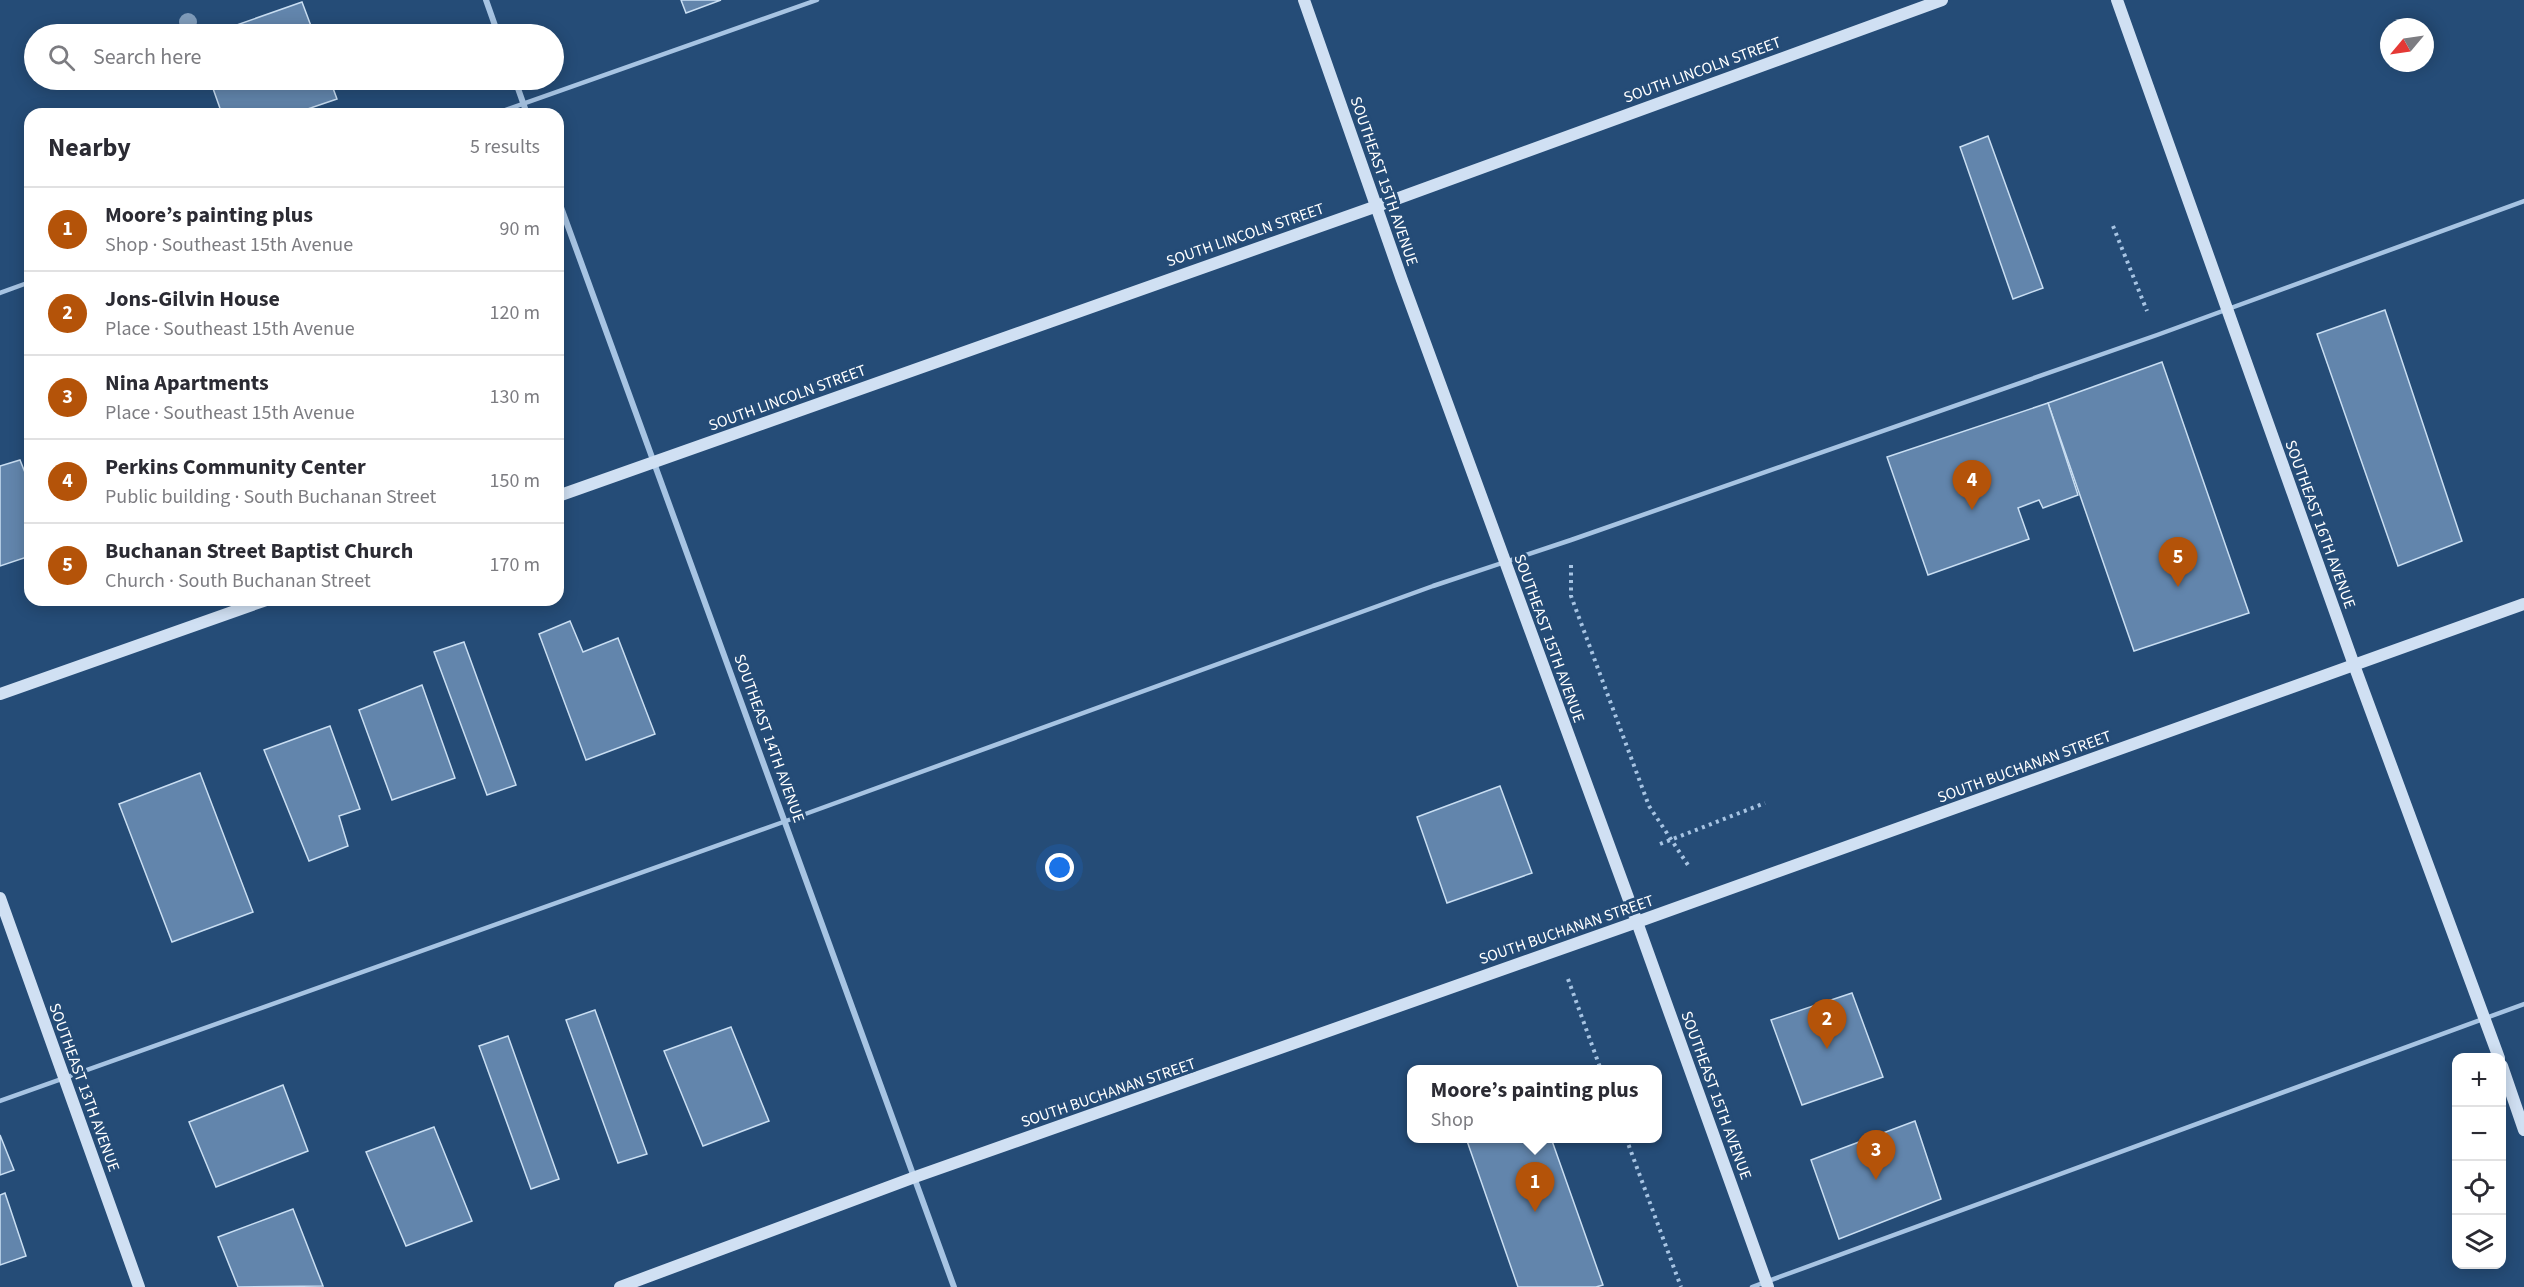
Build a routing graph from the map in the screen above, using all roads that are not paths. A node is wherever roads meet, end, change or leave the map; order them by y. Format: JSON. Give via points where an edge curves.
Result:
{"nodes":[{"id":1,"x":486,"y":0,"type":"edge"},
{"id":2,"x":817,"y":0,"type":"edge"},
{"id":3,"x":1304,"y":0,"type":"edge"},
{"id":4,"x":1942,"y":0,"type":"edge"},
{"id":5,"x":2117,"y":0,"type":"edge"},
{"id":6,"x":494,"y":24,"type":"edge"},
{"id":7,"x":519,"y":90,"type":"edge"},
{"id":8,"x":563,"y":90,"type":"edge"},
{"id":9,"x":564,"y":90,"type":"edge"},
{"id":10,"x":524,"y":104,"type":"junction"},
{"id":11,"x":512,"y":108,"type":"edge"},
{"id":12,"x":525,"y":108,"type":"edge"},
{"id":13,"x":2524,"y":201,"type":"edge"},
{"id":14,"x":1377,"y":206,"type":"junction"},
{"id":15,"x":564,"y":215,"type":"edge"},
{"id":16,"x":24,"y":284,"type":"edge"},
{"id":17,"x":0,"y":292,"type":"edge"},
{"id":18,"x":2228,"y":309,"type":"junction"},
{"id":19,"x":654,"y":462,"type":"junction"},
{"id":20,"x":564,"y":494,"type":"edge"},
{"id":21,"x":1504,"y":562,"type":"junction"},
{"id":22,"x":2524,"y":604,"type":"edge"},
{"id":23,"x":249,"y":606,"type":"edge"},
{"id":24,"x":2354,"y":665,"type":"junction"},
{"id":25,"x":0,"y":694,"type":"edge"},
{"id":26,"x":786,"y":821,"type":"junction"},
{"id":27,"x":0,"y":898,"type":"edge"},
{"id":28,"x":1637,"y":922,"type":"junction"},
{"id":29,"x":2524,"y":1004,"type":"edge"},
{"id":30,"x":2485,"y":1018,"type":"junction"},
{"id":31,"x":2497,"y":1053,"type":"edge"},
{"id":32,"x":64,"y":1078,"type":"junction"},
{"id":33,"x":2506,"y":1078,"type":"edge"},
{"id":34,"x":0,"y":1101,"type":"edge"},
{"id":35,"x":2524,"y":1130,"type":"edge"},
{"id":36,"x":915,"y":1177,"type":"junction"},
{"id":37,"x":1767,"y":1285,"type":"edge"},
{"id":38,"x":139,"y":1287,"type":"edge"},
{"id":39,"x":620,"y":1287,"type":"edge"},
{"id":40,"x":954,"y":1287,"type":"edge"},
{"id":41,"x":1752,"y":1287,"type":"edge"}],
"edges":[{"from":1,"to":6,"type":"street"},
{"from":2,"to":9,"type":"lane"},
{"from":3,"to":14,"type":"main road","name":"SOUTHEAST 15TH AVENUE"},
{"from":4,"to":14,"type":"main road","name":"SOUTH LINCOLN STREET"},
{"from":5,"to":18,"type":"main road","name":"SOUTHEAST 16TH AVENUE"},
{"from":7,"to":10,"type":"street"},
{"from":8,"to":10,"type":"lane"},
{"from":10,"to":11,"type":"lane"},
{"from":10,"to":12,"type":"street"},
{"from":13,"to":18,"type":"lane"},
{"from":14,"to":19,"type":"main road","name":"SOUTH LINCOLN STREET"},
{"from":14,"to":21,"type":"main road","name":"SOUTHEAST 15TH AVENUE"},
{"from":15,"to":19,"type":"street","name":"SOUTHEAST 14TH AVENUE"},
{"from":16,"to":17,"type":"lane"},
{"from":18,"to":21,"type":"lane"},
{"from":18,"to":24,"type":"main road","name":"SOUTHEAST 16TH AVENUE"},
{"from":19,"to":20,"type":"main road","name":"SOUTH LINCOLN STREET"},
{"from":19,"to":26,"type":"street","name":"SOUTHEAST 14TH AVENUE"},
{"from":21,"to":26,"type":"lane"},
{"from":21,"to":28,"type":"main road","name":"SOUTHEAST 15TH AVENUE"},
{"from":22,"to":24,"type":"main road","name":"SOUTH BUCHANAN STREET"},
{"from":23,"to":25,"type":"main road"},
{"from":24,"to":28,"type":"main road","name":"SOUTH BUCHANAN STREET"},
{"from":24,"to":30,"type":"main road","name":"SOUTHEAST 16TH AVENUE"},
{"from":26,"to":32,"type":"lane"},
{"from":26,"to":36,"type":"street","name":"SOUTHEAST 14TH AVENUE"},
{"from":27,"to":32,"type":"main road","name":"SOUTHEAST 13TH AVENUE"},
{"from":28,"to":36,"type":"main road","name":"SOUTH BUCHANAN STREET"},
{"from":28,"to":37,"type":"main road","name":"SOUTHEAST 15TH AVENUE"},
{"from":29,"to":30,"type":"lane"},
{"from":30,"to":31,"type":"main road","name":"SOUTHEAST 16TH AVENUE"},
{"from":30,"to":37,"type":"lane"},
{"from":32,"to":34,"type":"lane"},
{"from":32,"to":38,"type":"main road","name":"SOUTHEAST 13TH AVENUE"},
{"from":33,"to":35,"type":"main road"},
{"from":36,"to":39,"type":"main road","name":"SOUTH BUCHANAN STREET"},
{"from":36,"to":40,"type":"street","name":"SOUTHEAST 14TH AVENUE"},
{"from":37,"to":41,"type":"lane"}]}
